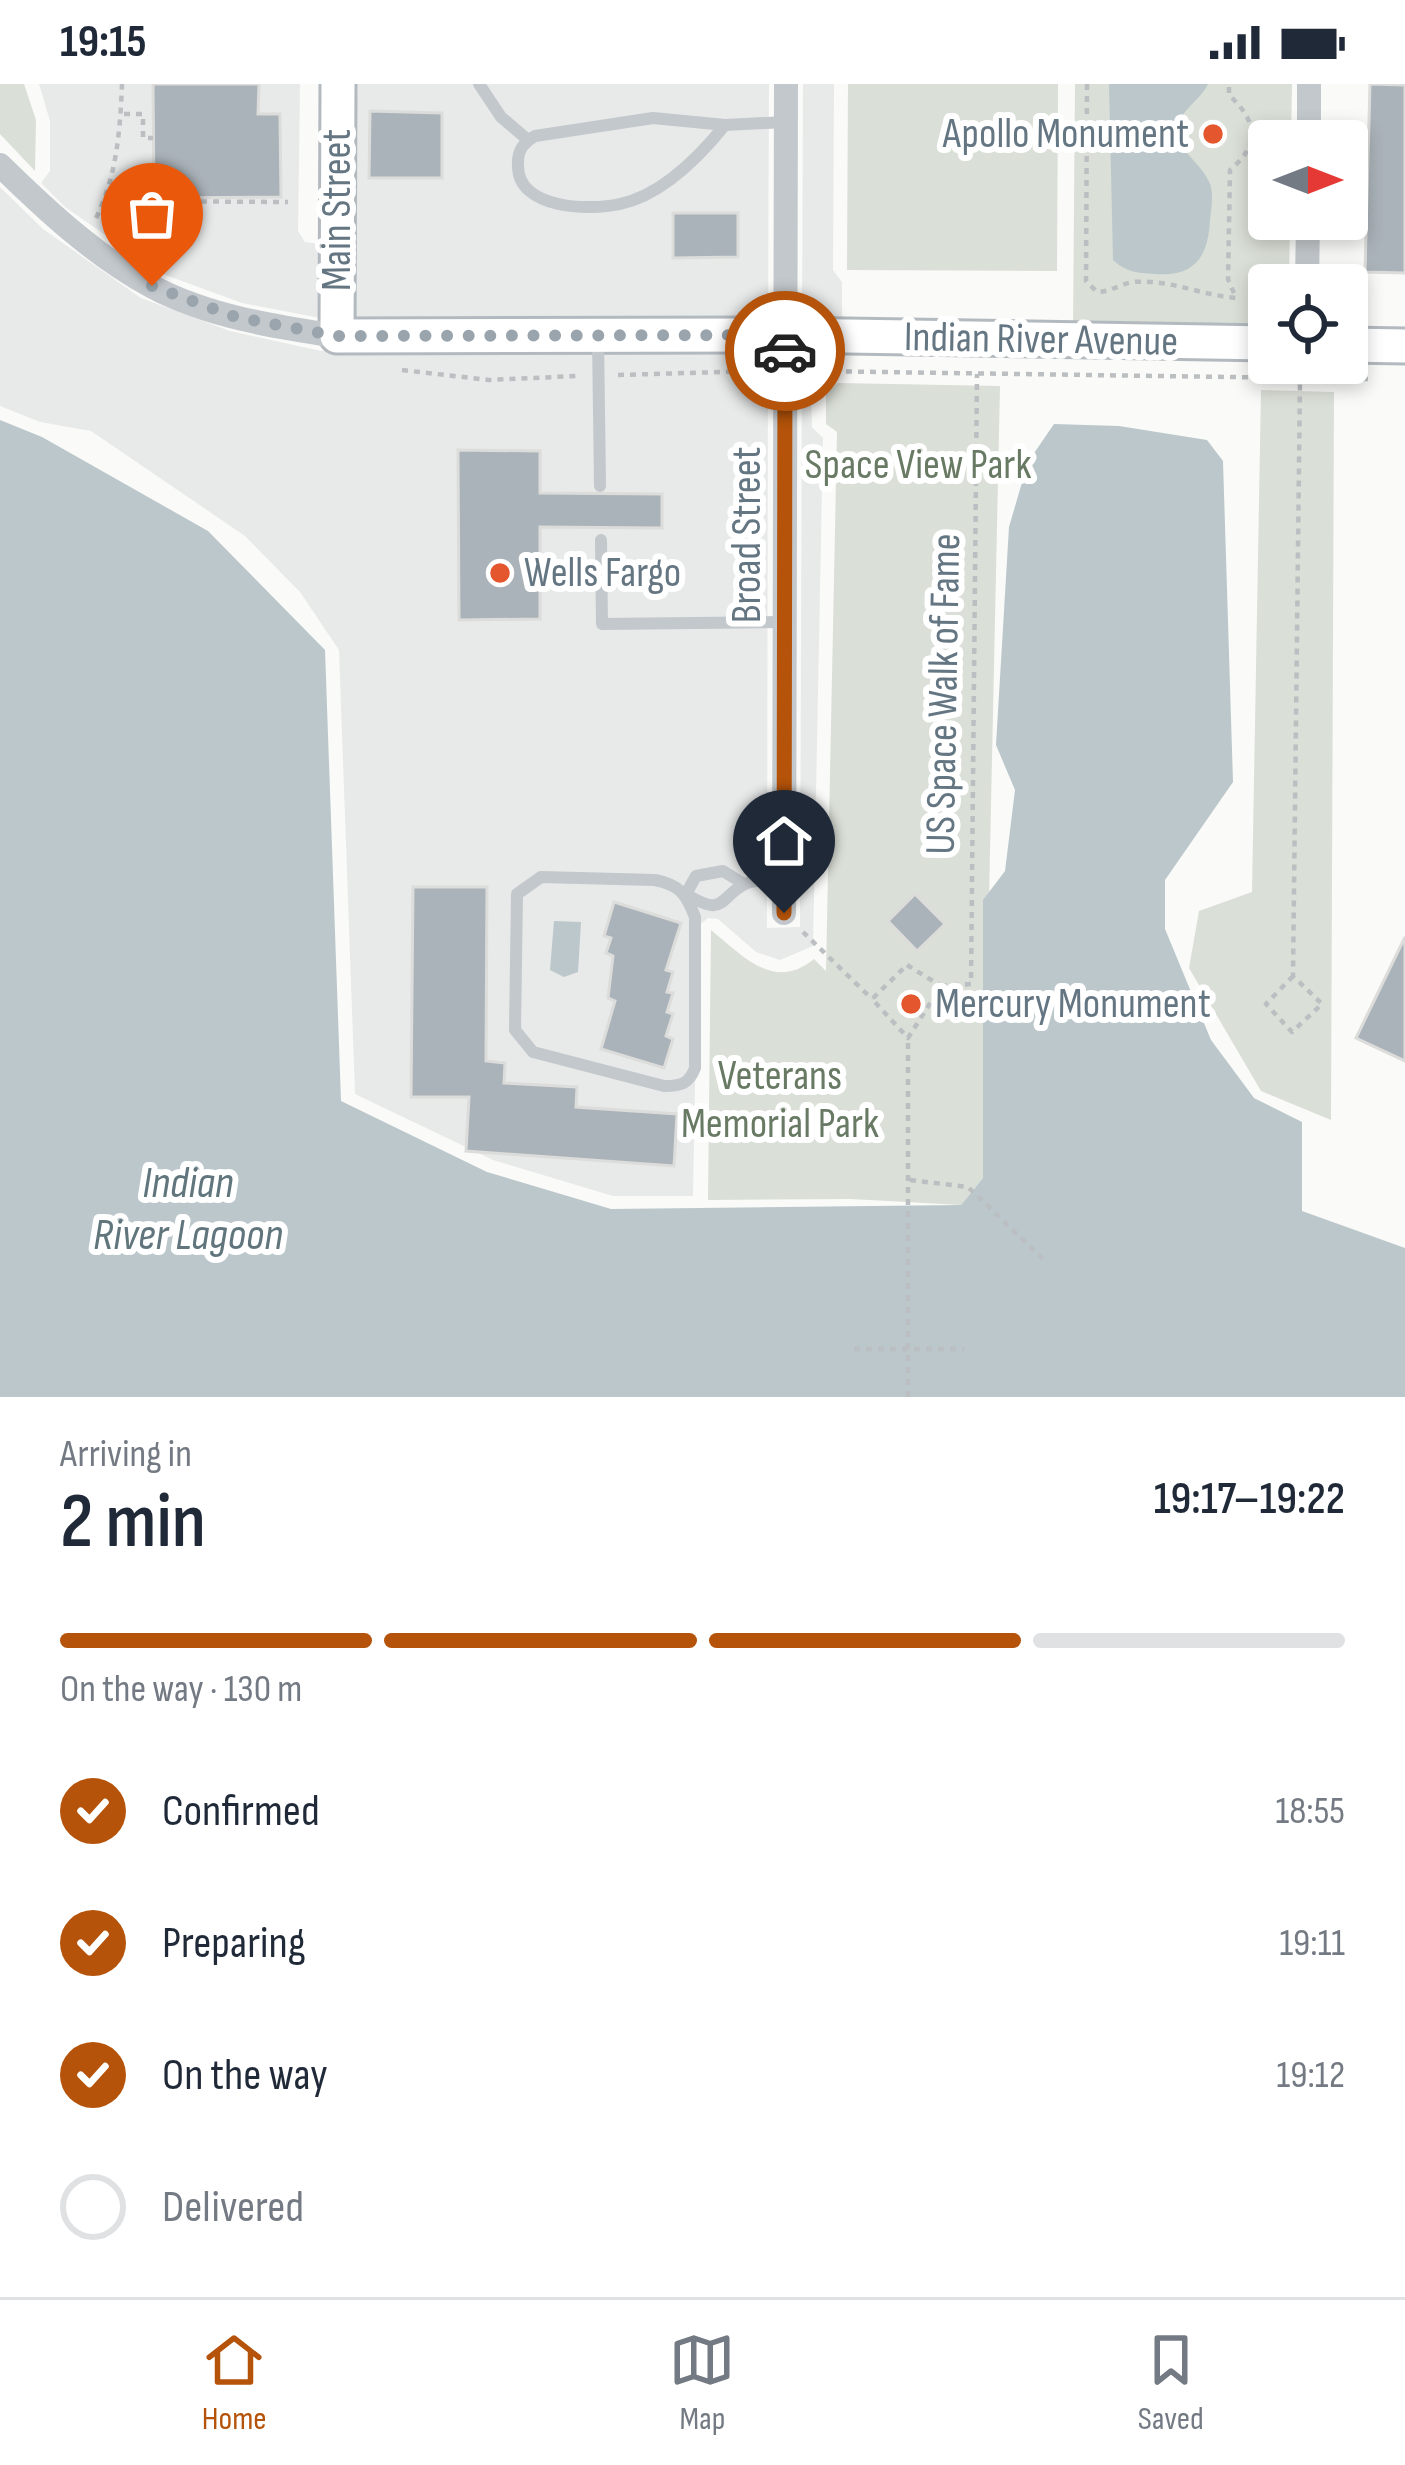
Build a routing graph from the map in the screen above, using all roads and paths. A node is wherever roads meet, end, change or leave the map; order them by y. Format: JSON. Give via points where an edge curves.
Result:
{"nodes":[{"id":1,"x":122,"y":84,"type":"edge"},
{"id":2,"x":338,"y":84,"type":"edge"},
{"id":3,"x":478,"y":84,"type":"edge"},
{"id":4,"x":786,"y":84,"type":"edge"},
{"id":5,"x":1087,"y":84,"type":"edge"},
{"id":6,"x":1229,"y":84,"type":"edge"},
{"id":7,"x":1309,"y":84,"type":"edge"},
{"id":8,"x":121,"y":114,"type":"junction"},
{"id":9,"x":1309,"y":120,"type":"edge"},
{"id":10,"x":786,"y":122,"type":"junction"},
{"id":11,"x":725,"y":124,"type":"junction"},
{"id":12,"x":153,"y":138,"type":"dead end"},
{"id":13,"x":528,"y":140,"type":"junction"},
{"id":14,"x":0,"y":165,"type":"edge"},
{"id":15,"x":105,"y":201,"type":"junction"},
{"id":16,"x":288,"y":202,"type":"dead end"},
{"id":17,"x":86,"y":240,"type":"junction"},
{"id":18,"x":598,"y":335,"type":"junction"},
{"id":19,"x":785,"y":335,"type":"junction"},
{"id":20,"x":337,"y":336,"type":"junction"},
{"id":21,"x":1248,"y":343,"type":"edge"},
{"id":22,"x":1368,"y":345,"type":"edge"},
{"id":23,"x":1405,"y":346,"type":"edge"},
{"id":24,"x":386,"y":367,"type":"dead end"},
{"id":25,"x":785,"y":370,"type":"junction"},
{"id":26,"x":977,"y":374,"type":"junction"},
{"id":27,"x":598,"y":376,"type":"junction"},
{"id":28,"x":1248,"y":378,"type":"edge"},
{"id":29,"x":1300,"y":384,"type":"edge"},
{"id":30,"x":600,"y":487,"type":"dead end"},
{"id":31,"x":601,"y":540,"type":"dead end"},
{"id":32,"x":786,"y":622,"type":"junction"},
{"id":33,"x":784,"y":878,"type":"junction"},
{"id":34,"x":744,"y":884,"type":"junction"},
{"id":35,"x":686,"y":894,"type":"junction"},
{"id":36,"x":784,"y":913,"type":"joint"},
{"id":37,"x":1293,"y":976,"type":"junction"},
{"id":38,"x":940,"y":986,"type":"junction"},
{"id":39,"x":872,"y":999,"type":"junction"},
{"id":40,"x":908,"y":1038,"type":"junction"},
{"id":41,"x":910,"y":1180,"type":"junction"},
{"id":42,"x":1043,"y":1259,"type":"dead end"},
{"id":43,"x":854,"y":1349,"type":"dead end"},
{"id":44,"x":909,"y":1349,"type":"junction"},
{"id":45,"x":964,"y":1349,"type":"dead end"},
{"id":46,"x":908,"y":1397,"type":"edge"}],
"edges":[{"from":1,"to":8,"type":"path"},
{"from":2,"to":20,"type":"street","name":"Main Street"},
{"from":3,"to":13,"type":"lane"},
{"from":4,"to":10,"type":"street","name":"Broad Street"},
{"from":5,"to":6,"type":"path","via":[[1085,281],[1097,292],[1129,282],[1190,285],[1236,298],[1228,279],[1230,170],[1248,154],[1254,129]]},
{"from":7,"to":9,"type":"street"},
{"from":8,"to":12,"type":"path","via":[[143,113],[143,138]]},
{"from":8,"to":15,"type":"path"},
{"from":10,"to":11,"type":"lane"},
{"from":10,"to":19,"type":"street","name":"Broad Street"},
{"from":11,"to":13,"type":"lane","via":[[653,118]]},
{"from":11,"to":13,"type":"lane","via":[[698,158],[622,204],[582,206],[526,191],[517,160]]},
{"from":14,"to":17,"type":"street","name":"Indian River Avenue"},
{"from":15,"to":16,"type":"path"},
{"from":15,"to":17,"type":"path"},
{"from":17,"to":20,"type":"street","name":"Indian River Avenue","via":[[152,286],[236,317]]},
{"from":18,"to":19,"type":"street","name":"Indian River Avenue"},
{"from":18,"to":20,"type":"street","name":"Indian River Avenue"},
{"from":18,"to":27,"type":"lane"},
{"from":19,"to":21,"type":"street","name":"Indian River Avenue"},
{"from":19,"to":25,"type":"street","name":"Broad Street"},
{"from":22,"to":23,"type":"street"},
{"from":24,"to":27,"type":"path","via":[[489,380]]},
{"from":25,"to":26,"type":"path"},
{"from":25,"to":27,"type":"path"},
{"from":25,"to":32,"type":"street","name":"Broad Street"},
{"from":26,"to":28,"type":"path"},
{"from":26,"to":38,"type":"path","name":"US Space Walk of Fame","via":[[971,984]]},
{"from":27,"to":30,"type":"lane"},
{"from":29,"to":37,"type":"path"},
{"from":31,"to":32,"type":"lane","via":[[602,624]]},
{"from":32,"to":33,"type":"street","name":"Broad Street"},
{"from":33,"to":34,"type":"lane"},
{"from":33,"to":36,"type":"street","name":"Broad Street"},
{"from":34,"to":35,"type":"lane","via":[[728,902],[704,905]]},
{"from":34,"to":35,"type":"lane","via":[[724,871],[696,876]]},
{"from":35,"to":35,"type":"lane","via":[[655,880],[541,878],[517,894],[514,1030],[533,1052],[664,1086],[691,1079],[695,917]]},
{"from":36,"to":39,"type":"path"},
{"from":37,"to":37,"type":"path","via":[[1322,1004],[1292,1032],[1266,1004]]},
{"from":38,"to":39,"type":"path","via":[[907,965]]},
{"from":38,"to":40,"type":"path"},
{"from":39,"to":40,"type":"path"},
{"from":40,"to":41,"type":"path"},
{"from":41,"to":42,"type":"path","via":[[968,1186]]},
{"from":41,"to":44,"type":"path"},
{"from":43,"to":44,"type":"path"},
{"from":44,"to":45,"type":"path"},
{"from":44,"to":46,"type":"path"}]}
